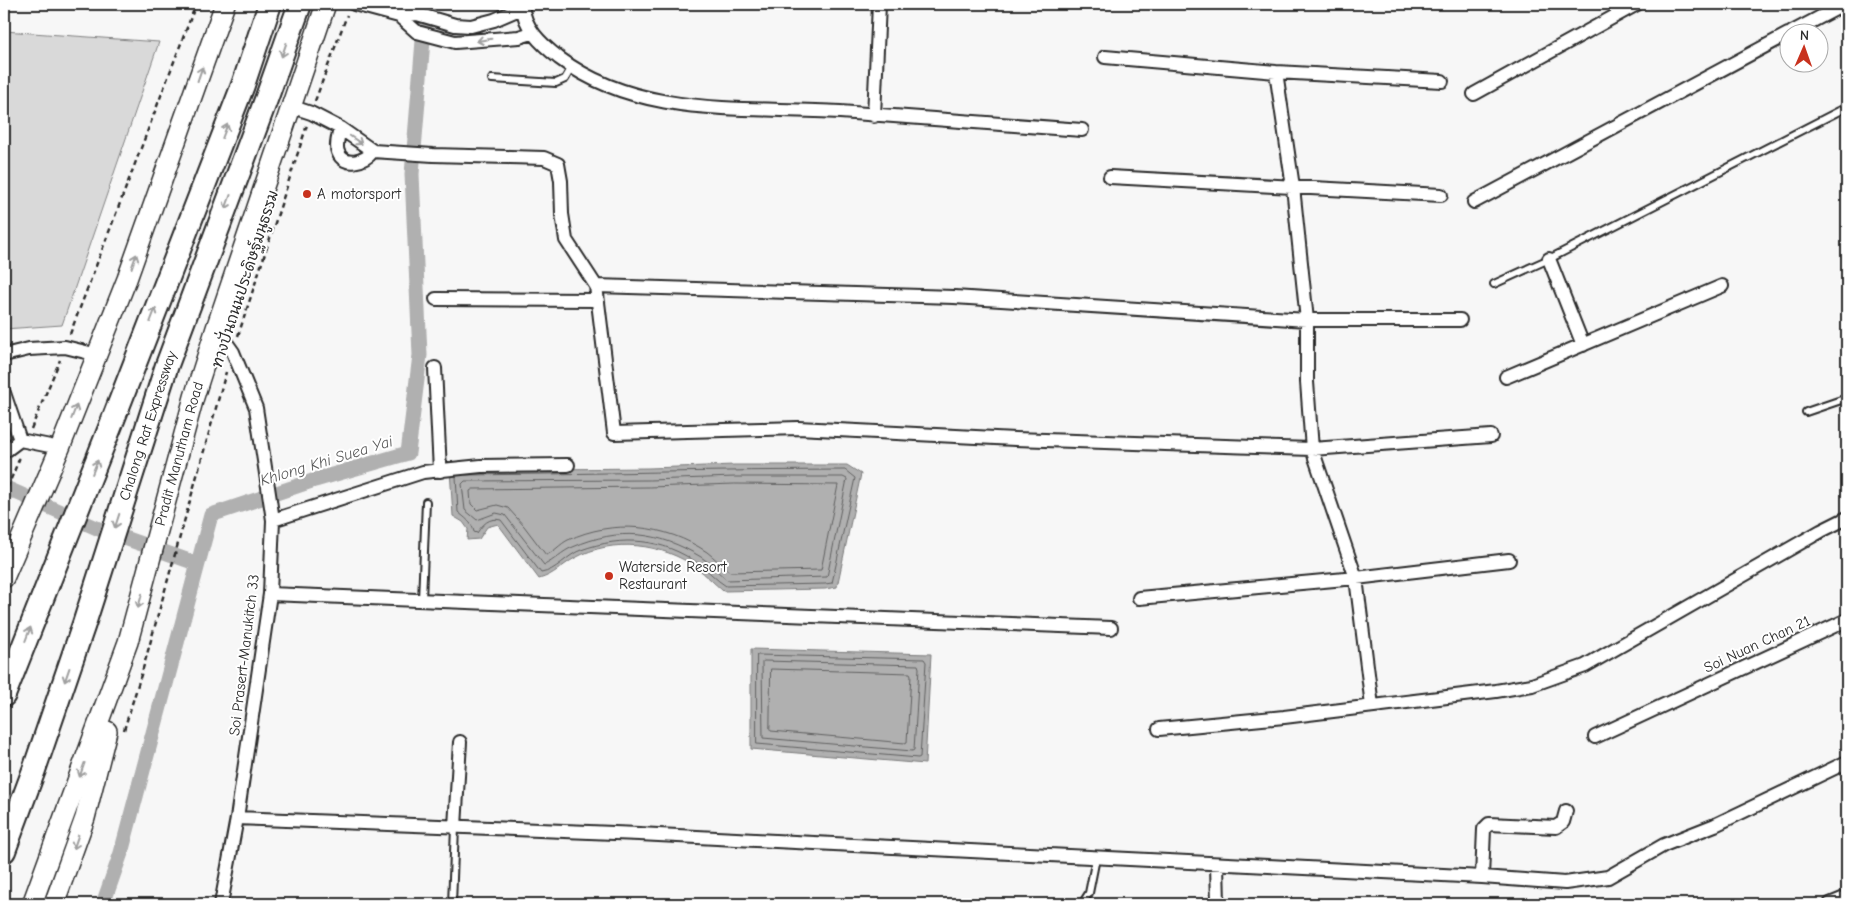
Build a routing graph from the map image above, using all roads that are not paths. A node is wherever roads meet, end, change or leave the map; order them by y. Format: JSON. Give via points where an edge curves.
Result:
{"nodes":[{"id":1,"x":225,"y":4,"type":"edge"},
{"id":2,"x":270,"y":4,"type":"edge"},
{"id":3,"x":300,"y":4,"type":"edge"},
{"id":4,"x":326,"y":4,"type":"edge"},
{"id":5,"x":880,"y":4,"type":"edge"},
{"id":6,"x":1637,"y":4,"type":"edge"},
{"id":7,"x":1845,"y":4,"type":"edge"},
{"id":8,"x":522,"y":6,"type":"edge"},
{"id":9,"x":350,"y":8,"type":"edge"},
{"id":10,"x":399,"y":16,"type":"junction"},
{"id":11,"x":1811,"y":22,"type":"edge"},
{"id":12,"x":532,"y":33,"type":"junction"},
{"id":13,"x":1778,"y":39,"type":"edge"},
{"id":14,"x":1105,"y":58,"type":"dead end"},
{"id":15,"x":572,"y":67,"type":"junction"},
{"id":16,"x":1276,"y":72,"type":"junction"},
{"id":17,"x":492,"y":78,"type":"dead end"},
{"id":18,"x":1442,"y":81,"type":"dead end"},
{"id":19,"x":1474,"y":94,"type":"dead end"},
{"id":20,"x":290,"y":106,"type":"junction"},
{"id":21,"x":1847,"y":107,"type":"edge"},
{"id":22,"x":874,"y":116,"type":"junction"},
{"id":23,"x":340,"y":128,"type":"junction"},
{"id":24,"x":1082,"y":130,"type":"dead end"},
{"id":25,"x":373,"y":151,"type":"junction"},
{"id":26,"x":1110,"y":178,"type":"dead end"},
{"id":27,"x":1293,"y":187,"type":"junction"},
{"id":28,"x":1441,"y":195,"type":"dead end"},
{"id":29,"x":1474,"y":202,"type":"dead end"},
{"id":30,"x":1549,"y":259,"type":"junction"},
{"id":31,"x":1494,"y":284,"type":"dead end"},
{"id":32,"x":596,"y":286,"type":"junction"},
{"id":33,"x":1722,"y":286,"type":"dead end"},
{"id":34,"x":436,"y":299,"type":"dead end"},
{"id":35,"x":597,"y":300,"type":"junction"},
{"id":36,"x":1307,"y":320,"type":"junction"},
{"id":37,"x":1460,"y":320,"type":"dead end"},
{"id":38,"x":216,"y":328,"type":"junction"},
{"id":39,"x":1583,"y":345,"type":"junction"},
{"id":40,"x":98,"y":354,"type":"junction"},
{"id":41,"x":4,"y":355,"type":"edge"},
{"id":42,"x":435,"y":368,"type":"dead end"},
{"id":43,"x":1506,"y":378,"type":"dead end"},
{"id":44,"x":4,"y":393,"type":"edge"},
{"id":45,"x":1847,"y":398,"type":"edge"},
{"id":46,"x":1806,"y":412,"type":"dead end"},
{"id":47,"x":1491,"y":436,"type":"dead end"},
{"id":48,"x":23,"y":440,"type":"junction"},
{"id":49,"x":60,"y":448,"type":"junction"},
{"id":50,"x":1312,"y":449,"type":"junction"},
{"id":51,"x":4,"y":452,"type":"edge"},
{"id":52,"x":568,"y":466,"type":"dead end"},
{"id":53,"x":440,"y":471,"type":"junction"},
{"id":54,"x":426,"y":502,"type":"dead end"},
{"id":55,"x":1847,"y":518,"type":"edge"},
{"id":56,"x":273,"y":520,"type":"junction"},
{"id":57,"x":1508,"y":560,"type":"dead end"},
{"id":58,"x":4,"y":578,"type":"edge"},
{"id":59,"x":1356,"y":578,"type":"junction"},
{"id":60,"x":270,"y":594,"type":"junction"},
{"id":61,"x":1139,"y":598,"type":"dead end"},
{"id":62,"x":422,"y":600,"type":"junction"},
{"id":63,"x":1847,"y":620,"type":"edge"},
{"id":64,"x":1111,"y":628,"type":"dead end"},
{"id":65,"x":128,"y":642,"type":"junction"},
{"id":66,"x":4,"y":696,"type":"edge"},
{"id":67,"x":1372,"y":706,"type":"junction"},
{"id":68,"x":1159,"y":730,"type":"dead end"},
{"id":69,"x":1594,"y":737,"type":"dead end"},
{"id":70,"x":460,"y":742,"type":"dead end"},
{"id":71,"x":1847,"y":762,"type":"edge"},
{"id":72,"x":1566,"y":811,"type":"dead end"},
{"id":73,"x":237,"y":818,"type":"junction"},
{"id":74,"x":455,"y":827,"type":"junction"},
{"id":75,"x":4,"y":851,"type":"edge"},
{"id":76,"x":1096,"y":858,"type":"junction"},
{"id":77,"x":1217,"y":864,"type":"junction"},
{"id":78,"x":1482,"y":877,"type":"junction"},
{"id":79,"x":1847,"y":897,"type":"edge"},
{"id":80,"x":32,"y":904,"type":"edge"},
{"id":81,"x":54,"y":904,"type":"edge"},
{"id":82,"x":221,"y":904,"type":"edge"},
{"id":83,"x":452,"y":904,"type":"edge"},
{"id":84,"x":1082,"y":904,"type":"edge"},
{"id":85,"x":1218,"y":904,"type":"edge"},
{"id":86,"x":1830,"y":904,"type":"edge"}],
"edges":[{"from":40,"to":1,"type":"main road","one_way":true},
{"from":66,"to":2,"type":"highway","name":"Chalong Rat Expressway","one_way":true,"via":[[239,94]]},
{"from":3,"to":75,"type":"highway","name":"Chalong Rat Expressway","one_way":true,"via":[[167,365],[81,634]]},
{"from":4,"to":20,"type":"main road","name":"Pradit Manutham Road"},
{"from":5,"to":22,"type":"street"},
{"from":6,"to":19,"type":"street"},
{"from":7,"to":11,"type":"street"},
{"from":8,"to":10,"type":"street","via":[[494,20],[470,26],[417,14]]},
{"from":8,"to":12,"type":"street","via":[[523,16]]},
{"from":9,"to":10,"type":"street"},
{"from":12,"to":10,"type":"street","one_way":true,"via":[[455,42],[416,32]]},
{"from":12,"to":15,"type":"street"},
{"from":13,"to":29,"type":"street"},
{"from":14,"to":16,"type":"street"},
{"from":15,"to":17,"type":"lane","via":[[565,79],[556,84]]},
{"from":15,"to":22,"type":"street","via":[[612,87],[658,101],[699,107]]},
{"from":16,"to":18,"type":"street"},
{"from":16,"to":27,"type":"street"},
{"from":20,"to":23,"type":"street"},
{"from":20,"to":38,"type":"main road","name":"Pradit Manutham Road"},
{"from":21,"to":30,"type":"lane"},
{"from":22,"to":24,"type":"street"},
{"from":23,"to":25,"type":"street","one_way":true},
{"from":23,"to":25,"type":"street","via":[[337,150],[340,157],[357,162]]},
{"from":25,"to":32,"type":"street","via":[[544,158],[558,164],[566,240]]},
{"from":26,"to":27,"type":"street"},
{"from":27,"to":28,"type":"street"},
{"from":27,"to":36,"type":"street"},
{"from":30,"to":31,"type":"lane"},
{"from":30,"to":39,"type":"street"},
{"from":32,"to":35,"type":"street"},
{"from":32,"to":36,"type":"street","via":[[954,297]]},
{"from":33,"to":39,"type":"street"},
{"from":34,"to":35,"type":"street"},
{"from":35,"to":50,"type":"street","via":[[614,433],[798,428]]},
{"from":36,"to":37,"type":"street"},
{"from":36,"to":50,"type":"street"},
{"from":38,"to":56,"type":"street","name":"Soi Prasert-Manukitch 33","via":[[233,352],[256,408]]},
{"from":38,"to":65,"type":"main road","name":"Pradit Manutham Road","one_way":true,"via":[[194,397]]},
{"from":39,"to":43,"type":"street"},
{"from":40,"to":41,"type":"street","via":[[65,347],[28,349]]},
{"from":49,"to":40,"type":"main road","one_way":true},
{"from":42,"to":53,"type":"street"},
{"from":44,"to":48,"type":"street"},
{"from":45,"to":46,"type":"lane"},
{"from":47,"to":50,"type":"street"},
{"from":48,"to":49,"type":"street"},
{"from":48,"to":51,"type":"street"},
{"from":49,"to":58,"type":"main road"},
{"from":50,"to":59,"type":"street"},
{"from":52,"to":53,"type":"street","via":[[481,466]]},
{"from":53,"to":56,"type":"street","via":[[423,472]]},
{"from":54,"to":62,"type":"lane"},
{"from":55,"to":67,"type":"street","via":[[1586,666],[1532,685]]},
{"from":56,"to":60,"type":"street","name":"Soi Prasert-Manukitch 33"},
{"from":57,"to":59,"type":"street"},
{"from":59,"to":61,"type":"street"},
{"from":59,"to":67,"type":"street"},
{"from":60,"to":62,"type":"street"},
{"from":60,"to":73,"type":"street","name":"Soi Prasert-Manukitch 33"},
{"from":62,"to":64,"type":"street"},
{"from":63,"to":69,"type":"street","name":"Soi Nuan Chan 21"},
{"from":65,"to":80,"type":"main road","name":"Pradit Manutham Road","one_way":true},
{"from":65,"to":81,"type":"main road","one_way":true,"via":[[85,818]]},
{"from":67,"to":68,"type":"street"},
{"from":70,"to":74,"type":"street"},
{"from":71,"to":78,"type":"street","via":[[1664,845],[1608,877],[1565,883]]},
{"from":72,"to":78,"type":"street","via":[[1563,822],[1556,827],[1490,824],[1484,829]]},
{"from":73,"to":74,"type":"street"},
{"from":73,"to":82,"type":"street","name":"Soi Prasert-Manukitch 33"},
{"from":74,"to":76,"type":"street"},
{"from":74,"to":83,"type":"lane"},
{"from":76,"to":77,"type":"street"},
{"from":76,"to":84,"type":"lane","via":[[1088,894]]},
{"from":77,"to":78,"type":"street"},
{"from":77,"to":85,"type":"street"},
{"from":79,"to":86,"type":"street"}]}
